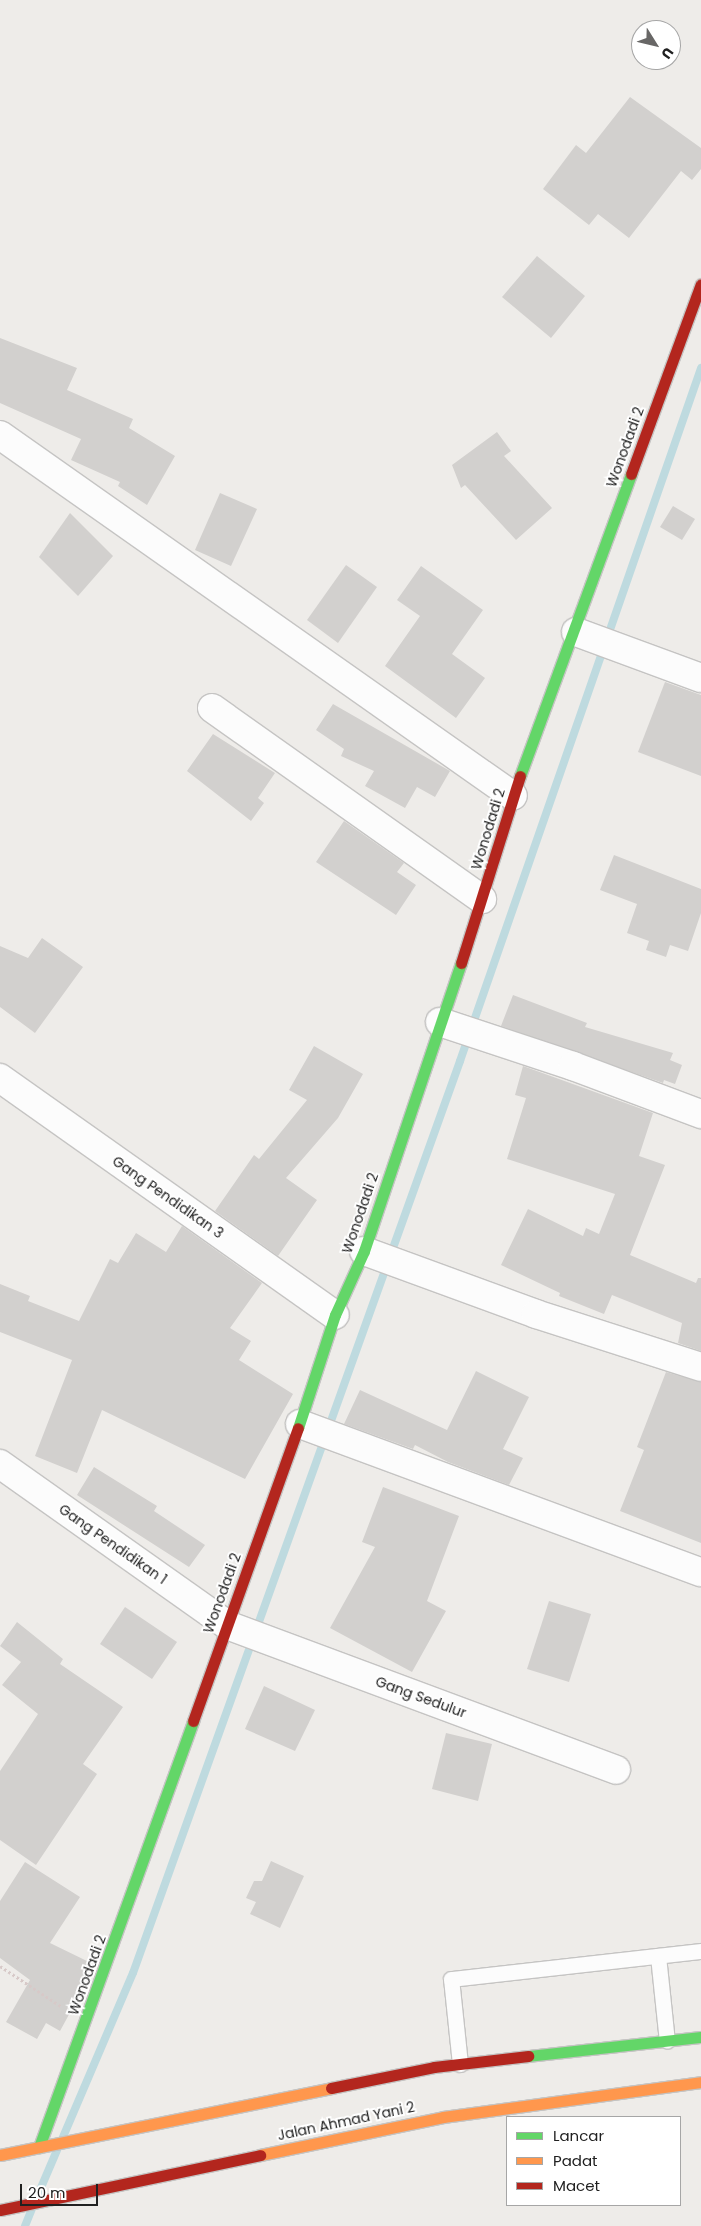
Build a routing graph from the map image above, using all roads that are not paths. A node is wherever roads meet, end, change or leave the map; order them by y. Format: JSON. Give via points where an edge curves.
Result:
{"nodes":[{"id":1,"x":701,"y":284,"type":"edge"},
{"id":2,"x":0,"y":435,"type":"edge"},
{"id":3,"x":575,"y":632,"type":"junction"},
{"id":4,"x":701,"y":678,"type":"edge"},
{"id":5,"x":212,"y":708,"type":"dead end"},
{"id":6,"x":513,"y":796,"type":"junction"},
{"id":7,"x":482,"y":900,"type":"junction"},
{"id":8,"x":440,"y":1022,"type":"junction"},
{"id":9,"x":0,"y":1078,"type":"edge"},
{"id":10,"x":701,"y":1114,"type":"edge"},
{"id":11,"x":364,"y":1251,"type":"junction"},
{"id":12,"x":335,"y":1315,"type":"junction"},
{"id":13,"x":701,"y":1368,"type":"edge"},
{"id":14,"x":300,"y":1424,"type":"junction"},
{"id":15,"x":0,"y":1464,"type":"edge"},
{"id":16,"x":701,"y":1572,"type":"edge"},
{"id":17,"x":226,"y":1625,"type":"junction"},
{"id":18,"x":616,"y":1770,"type":"dead end"},
{"id":19,"x":701,"y":1951,"type":"edge"},
{"id":20,"x":658,"y":1956,"type":"junction"},
{"id":21,"x":701,"y":2037,"type":"edge"},
{"id":22,"x":667,"y":2041,"type":"junction"},
{"id":23,"x":460,"y":2064,"type":"junction"},
{"id":24,"x":701,"y":2082,"type":"edge"},
{"id":25,"x":43,"y":2147,"type":"junction"},
{"id":26,"x":0,"y":2155,"type":"edge"},
{"id":27,"x":0,"y":2210,"type":"edge"}],
"edges":[{"from":1,"to":3,"type":"main road","name":"Wonodadi 2"},
{"from":2,"to":6,"type":"street"},
{"from":3,"to":4,"type":"street"},
{"from":3,"to":6,"type":"main road","name":"Wonodadi 2"},
{"from":5,"to":7,"type":"street"},
{"from":6,"to":7,"type":"main road","name":"Wonodadi 2"},
{"from":7,"to":8,"type":"main road","name":"Wonodadi 2"},
{"from":8,"to":10,"type":"street","via":[[573,1066]]},
{"from":8,"to":11,"type":"main road","name":"Wonodadi 2"},
{"from":9,"to":12,"type":"street","name":"Gang Pendidikan 3"},
{"from":11,"to":12,"type":"main road","name":"Wonodadi 2"},
{"from":11,"to":13,"type":"street","via":[[536,1314]]},
{"from":12,"to":14,"type":"main road","name":"Wonodadi 2"},
{"from":14,"to":16,"type":"street"},
{"from":14,"to":17,"type":"main road","name":"Wonodadi 2"},
{"from":15,"to":17,"type":"street","name":"Gang Pendidikan 1"},
{"from":17,"to":18,"type":"street","name":"Gang Sedulur"},
{"from":17,"to":25,"type":"main road","name":"Wonodadi 2"},
{"from":19,"to":20,"type":"lane"},
{"from":20,"to":22,"type":"lane"},
{"from":20,"to":23,"type":"lane","via":[[451,1979]]},
{"from":21,"to":22,"type":"main road"},
{"from":22,"to":23,"type":"main road"},
{"from":23,"to":25,"type":"main road"},
{"from":24,"to":27,"type":"main road","name":"Jalan Ahmad Yani 2","via":[[443,2117]]},
{"from":25,"to":26,"type":"main road"}]}
